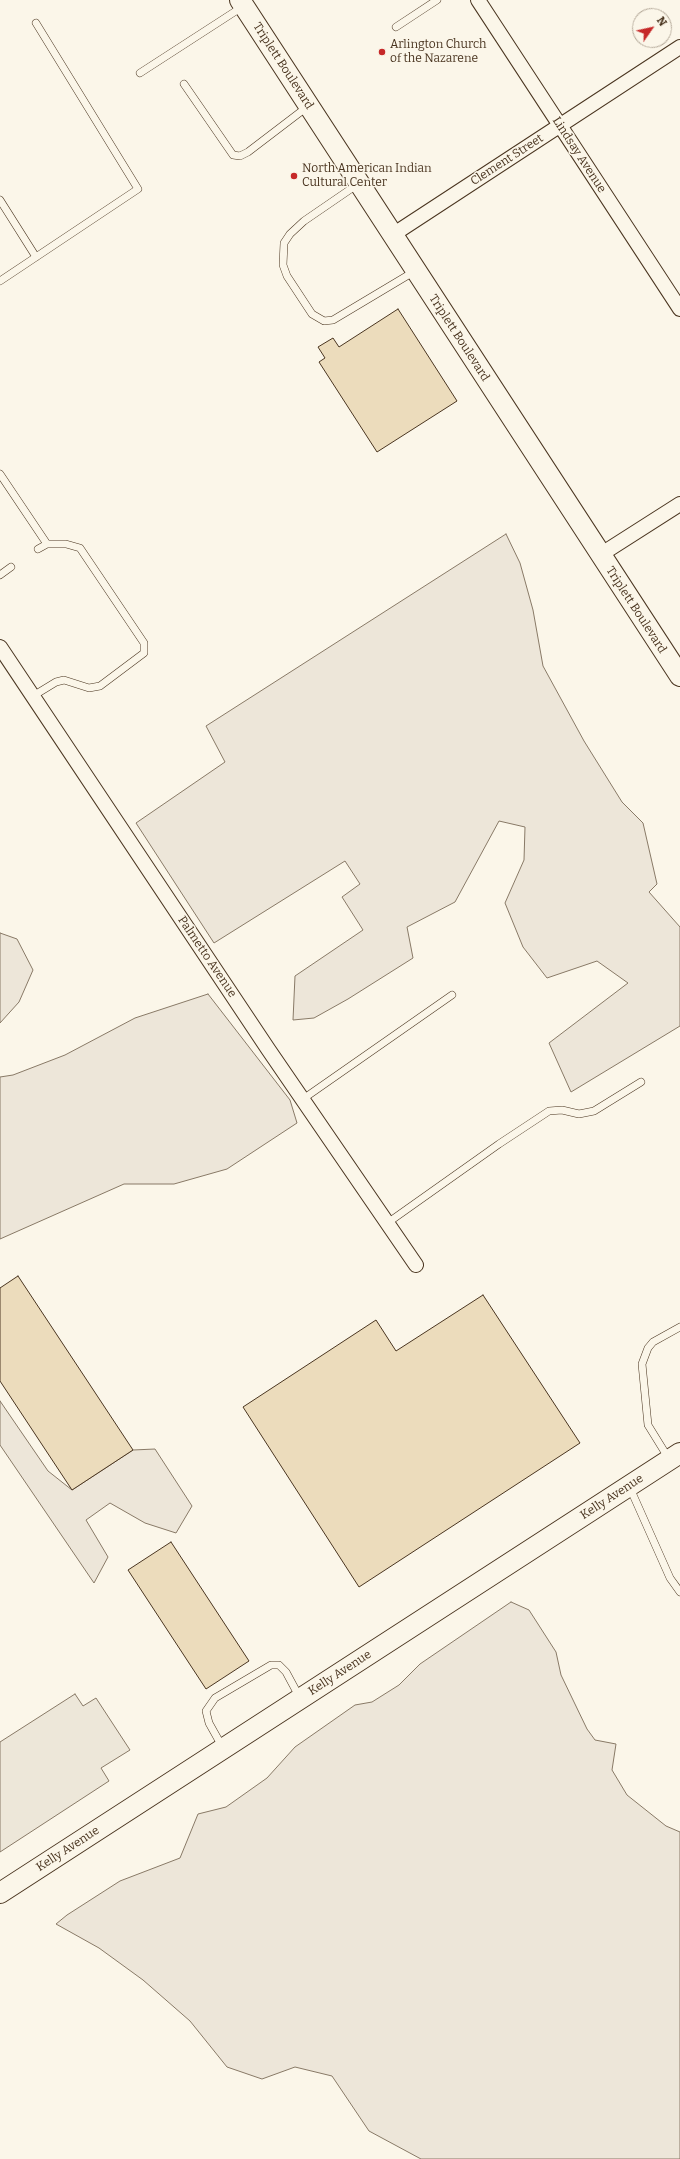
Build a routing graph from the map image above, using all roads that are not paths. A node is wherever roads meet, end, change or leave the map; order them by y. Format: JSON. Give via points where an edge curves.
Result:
{"nodes":[{"id":1,"x":437,"y":0,"type":"edge"},
{"id":2,"x":478,"y":0,"type":"edge"},
{"id":3,"x":242,"y":3,"type":"edge"},
{"id":4,"x":36,"y":23,"type":"dead end"},
{"id":5,"x":396,"y":27,"type":"dead end"},
{"id":6,"x":680,"y":47,"type":"edge"},
{"id":7,"x":140,"y":73,"type":"dead end"},
{"id":8,"x":184,"y":84,"type":"dead end"},
{"id":9,"x":308,"y":105,"type":"junction"},
{"id":10,"x":560,"y":126,"type":"junction"},
{"id":11,"x":359,"y":184,"type":"junction"},
{"id":12,"x":0,"y":200,"type":"edge"},
{"id":13,"x":394,"y":234,"type":"junction"},
{"id":14,"x":36,"y":257,"type":"junction"},
{"id":15,"x":416,"y":270,"type":"junction"},
{"id":16,"x":0,"y":281,"type":"edge"},
{"id":17,"x":680,"y":310,"type":"edge"},
{"id":18,"x":0,"y":474,"type":"edge"},
{"id":19,"x":680,"y":504,"type":"edge"},
{"id":20,"x":47,"y":544,"type":"junction"},
{"id":21,"x":38,"y":550,"type":"dead end"},
{"id":22,"x":600,"y":555,"type":"junction"},
{"id":23,"x":0,"y":564,"type":"edge"},
{"id":24,"x":12,"y":567,"type":"dead end"},
{"id":25,"x":2,"y":573,"type":"edge"},
{"id":26,"x":0,"y":647,"type":"edge"},
{"id":27,"x":680,"y":676,"type":"edge"},
{"id":28,"x":33,"y":696,"type":"junction"},
{"id":29,"x":452,"y":995,"type":"dead end"},
{"id":30,"x":641,"y":1082,"type":"dead end"},
{"id":31,"x":303,"y":1099,"type":"junction"},
{"id":32,"x":386,"y":1224,"type":"junction"},
{"id":33,"x":416,"y":1265,"type":"dead end"},
{"id":34,"x":680,"y":1327,"type":"edge"},
{"id":35,"x":675,"y":1456,"type":"edge"},
{"id":36,"x":629,"y":1486,"type":"junction"},
{"id":37,"x":680,"y":1592,"type":"edge"},
{"id":38,"x":300,"y":1699,"type":"junction"},
{"id":39,"x":223,"y":1749,"type":"junction"},
{"id":40,"x":0,"y":1893,"type":"edge"}],
"edges":[{"from":1,"to":5,"type":"lane"},
{"from":2,"to":10,"type":"street","name":"Lindsay Avenue"},
{"from":3,"to":7,"type":"lane"},
{"from":3,"to":9,"type":"main road","name":"Triplett Boulevard"},
{"from":4,"to":14,"type":"lane","via":[[138,189]]},
{"from":6,"to":10,"type":"street","name":"Clement Street"},
{"from":8,"to":9,"type":"lane","via":[[233,155],[240,156],[248,152]]},
{"from":9,"to":11,"type":"main road","name":"Triplett Boulevard"},
{"from":10,"to":13,"type":"street","name":"Clement Street"},
{"from":10,"to":17,"type":"street","name":"Lindsay Avenue"},
{"from":11,"to":13,"type":"main road","name":"Triplett Boulevard"},
{"from":11,"to":15,"type":"lane","via":[[314,215],[290,234],[284,243],[283,265],[287,276],[312,314],[324,321],[334,320]]},
{"from":12,"to":14,"type":"lane"},
{"from":13,"to":15,"type":"main road","name":"Triplett Boulevard"},
{"from":14,"to":16,"type":"lane"},
{"from":15,"to":22,"type":"main road","name":"Triplett Boulevard"},
{"from":18,"to":20,"type":"lane"},
{"from":19,"to":22,"type":"street"},
{"from":20,"to":21,"type":"lane"},
{"from":20,"to":28,"type":"lane","via":[[66,544],[80,548],[144,643],[144,653],[100,686],[89,688],[64,680]]},
{"from":22,"to":27,"type":"main road","name":"Triplett Boulevard"},
{"from":23,"to":25,"type":"lane"},
{"from":24,"to":25,"type":"lane"},
{"from":26,"to":28,"type":"street","name":"Palmetto Avenue"},
{"from":28,"to":31,"type":"street","name":"Palmetto Avenue"},
{"from":29,"to":31,"type":"lane"},
{"from":30,"to":32,"type":"lane","via":[[594,1111],[580,1114],[562,1110],[549,1112]]},
{"from":31,"to":32,"type":"street","name":"Palmetto Avenue"},
{"from":32,"to":33,"type":"street","name":"Palmetto Avenue"},
{"from":34,"to":35,"type":"lane","via":[[653,1342],[642,1364],[648,1425]]},
{"from":35,"to":36,"type":"main road","name":"Kelly Avenue"},
{"from":36,"to":37,"type":"lane","via":[[670,1578]]},
{"from":36,"to":38,"type":"main road","name":"Kelly Avenue"},
{"from":38,"to":39,"type":"main road","name":"Kelly Avenue"},
{"from":38,"to":39,"type":"lane","via":[[286,1672],[279,1666],[271,1665],[215,1698],[206,1711],[209,1723]]},
{"from":39,"to":40,"type":"main road","name":"Kelly Avenue"}]}
